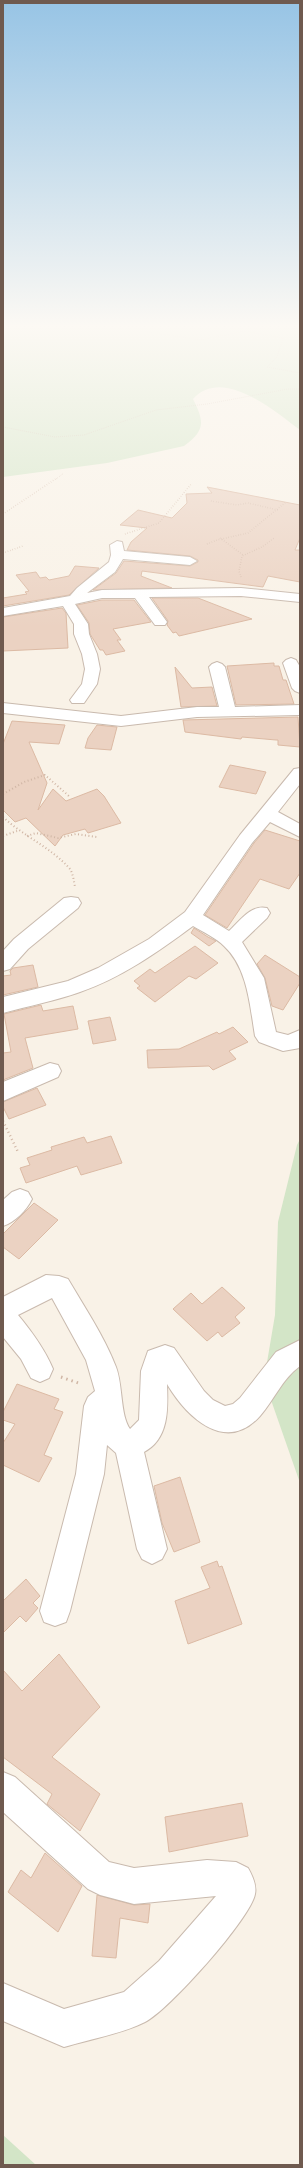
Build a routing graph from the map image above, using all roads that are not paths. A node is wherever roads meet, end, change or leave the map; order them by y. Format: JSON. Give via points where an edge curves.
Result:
{"nodes":[{"id":1,"x":190,"y":561,"type":"dead end"},
{"id":2,"x":139,"y":593,"type":"junction"},
{"id":3,"x":300,"y":598,"type":"edge"},
{"id":4,"x":71,"y":599,"type":"junction"},
{"id":5,"x":3,"y":612,"type":"edge"},
{"id":6,"x":160,"y":622,"type":"dead end"},
{"id":7,"x":291,"y":663,"type":"dead end"},
{"id":8,"x":217,"y":667,"type":"dead end"},
{"id":9,"x":300,"y":688,"type":"edge"},
{"id":10,"x":78,"y":700,"type":"dead end"},
{"id":11,"x":3,"y":708,"type":"edge"},
{"id":12,"x":300,"y":710,"type":"edge"},
{"id":13,"x":228,"y":711,"type":"junction"},
{"id":14,"x":300,"y":773,"type":"edge"},
{"id":15,"x":267,"y":813,"type":"junction"},
{"id":16,"x":300,"y":831,"type":"edge"},
{"id":17,"x":71,"y":903,"type":"road end"},
{"id":18,"x":260,"y":913,"type":"dead end"},
{"id":19,"x":192,"y":916,"type":"junction"},
{"id":20,"x":231,"y":941,"type":"junction"},
{"id":21,"x":3,"y":964,"type":"edge"},
{"id":22,"x":3,"y":1005,"type":"edge"},
{"id":23,"x":300,"y":1038,"type":"edge"},
{"id":24,"x":50,"y":1071,"type":"dead end"},
{"id":25,"x":3,"y":1092,"type":"edge"},
{"id":26,"x":20,"y":1199,"type":"dead end"},
{"id":27,"x":3,"y":1216,"type":"edge"},
{"id":28,"x":3,"y":1310,"type":"edge"},
{"id":29,"x":3,"y":1317,"type":"edge"},
{"id":30,"x":300,"y":1353,"type":"edge"},
{"id":31,"x":40,"y":1369,"type":"road end"},
{"id":32,"x":109,"y":1395,"type":"junction"},
{"id":33,"x":128,"y":1446,"type":"junction"},
{"id":34,"x":152,"y":1549,"type":"dead end"},
{"id":35,"x":55,"y":1611,"type":"dead end"},
{"id":36,"x":3,"y":1789,"type":"edge"},
{"id":37,"x":3,"y":2002,"type":"edge"}],
"edges":[{"from":1,"to":4,"type":"street","via":[[118,550],[112,568]]},
{"from":2,"to":3,"type":"street","via":[[240,592]]},
{"from":2,"to":4,"type":"street","via":[[102,594]]},
{"from":2,"to":6,"type":"street"},
{"from":4,"to":5,"type":"street"},
{"from":4,"to":10,"type":"street","via":[[82,625],[80,634],[92,661],[94,675],[89,688]]},
{"from":7,"to":9,"type":"street"},
{"from":8,"to":13,"type":"street"},
{"from":11,"to":13,"type":"street","via":[[121,721]]},
{"from":12,"to":13,"type":"street"},
{"from":14,"to":15,"type":"street"},
{"from":15,"to":16,"type":"street"},
{"from":15,"to":19,"type":"street"},
{"from":17,"to":21,"type":"street","via":[[21,944]]},
{"from":18,"to":20,"type":"street"},
{"from":19,"to":20,"type":"street"},
{"from":19,"to":22,"type":"street","via":[[156,944],[105,973],[73,987]]},
{"from":20,"to":23,"type":"street","via":[[254,978],[266,1036],[281,1043],[290,1043]]},
{"from":24,"to":25,"type":"street"},
{"from":26,"to":27,"type":"street"},
{"from":28,"to":32,"type":"street","via":[[46,1286],[58,1287],[95,1347]]},
{"from":29,"to":31,"type":"street","via":[[30,1350]]},
{"from":30,"to":33,"type":"street","via":[[291,1356],[279,1366],[248,1408],[237,1417],[221,1420],[207,1413],[191,1397],[165,1357],[157,1360],[154,1367],[155,1390],[151,1426],[144,1437]]},
{"from":32,"to":33,"type":"street","via":[[115,1431],[120,1442]]},
{"from":32,"to":35,"type":"street","via":[[98,1406],[90,1474]]},
{"from":33,"to":34,"type":"street"},
{"from":36,"to":37,"type":"street","via":[[100,1877],[134,1886],[207,1878],[236,1880],[238,1893],[226,1913],[172,1974],[134,2008],[64,2028]]}]}
